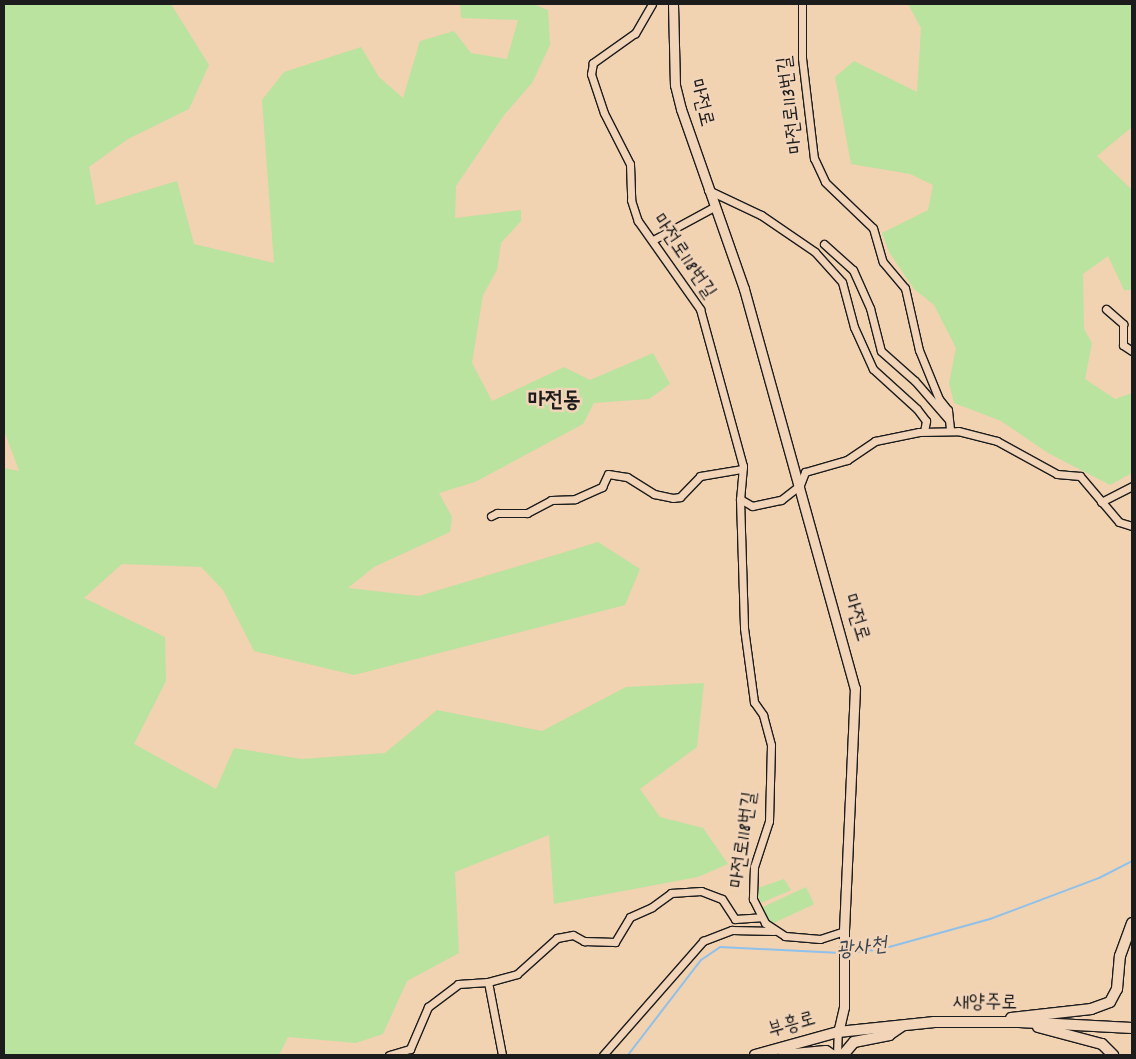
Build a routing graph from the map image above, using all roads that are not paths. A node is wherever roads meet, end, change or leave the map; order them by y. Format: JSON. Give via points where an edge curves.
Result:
{"nodes":[{"id":1,"x":652,"y":4,"type":"edge"},
{"id":2,"x":673,"y":4,"type":"edge"},
{"id":3,"x":802,"y":4,"type":"edge"},
{"id":4,"x":708,"y":190,"type":"junction"},
{"id":5,"x":714,"y":207,"type":"junction"},
{"id":6,"x":653,"y":240,"type":"junction"},
{"id":7,"x":824,"y":244,"type":"dead end"},
{"id":8,"x":1106,"y":309,"type":"dead end"},
{"id":9,"x":1132,"y":351,"type":"edge"},
{"id":10,"x":949,"y":419,"type":"junction"},
{"id":11,"x":950,"y":430,"type":"junction"},
{"id":12,"x":924,"y":431,"type":"junction"},
{"id":13,"x":742,"y":469,"type":"junction"},
{"id":14,"x":1132,"y":481,"type":"edge"},
{"id":15,"x":800,"y":485,"type":"junction"},
{"id":16,"x":1132,"y":486,"type":"edge"},
{"id":17,"x":1123,"y":493,"type":"junction"},
{"id":18,"x":740,"y":499,"type":"junction"},
{"id":19,"x":1101,"y":502,"type":"junction"},
{"id":20,"x":491,"y":516,"type":"dead end"},
{"id":21,"x":1132,"y":526,"type":"edge"},
{"id":22,"x":761,"y":917,"type":"junction"},
{"id":23,"x":1132,"y":923,"type":"edge"},
{"id":24,"x":774,"y":931,"type":"junction"},
{"id":25,"x":844,"y":935,"type":"junction"},
{"id":26,"x":488,"y":982,"type":"junction"},
{"id":27,"x":991,"y":1021,"type":"junction"},
{"id":28,"x":1034,"y":1023,"type":"junction"},
{"id":29,"x":903,"y":1025,"type":"junction"},
{"id":30,"x":1132,"y":1028,"type":"edge"},
{"id":31,"x":838,"y":1032,"type":"junction"},
{"id":32,"x":389,"y":1055,"type":"edge"},
{"id":33,"x":502,"y":1055,"type":"edge"},
{"id":34,"x":603,"y":1055,"type":"edge"},
{"id":35,"x":755,"y":1055,"type":"edge"},
{"id":36,"x":783,"y":1055,"type":"edge"},
{"id":37,"x":832,"y":1055,"type":"edge"},
{"id":38,"x":837,"y":1055,"type":"edge"},
{"id":39,"x":843,"y":1055,"type":"edge"},
{"id":40,"x":1113,"y":1055,"type":"edge"}],
"edges":[{"from":1,"to":6,"type":"street","name":"마전로118번길","via":[[635,33],[593,63],[591,74],[604,113],[630,164],[631,200],[638,221]]},
{"from":2,"to":4,"type":"street","name":"마전로","via":[[675,85]]},
{"from":3,"to":10,"type":"street","name":"마전로113번길","via":[[802,66],[814,158],[825,182],[873,228],[883,262],[905,288],[919,350],[939,399],[948,410]]},
{"from":4,"to":5,"type":"street","name":"마전로"},
{"from":4,"to":12,"type":"street","via":[[761,215],[815,252],[837,276],[842,282],[854,327],[873,369],[917,409],[926,421]]},
{"from":5,"to":6,"type":"street"},
{"from":5,"to":15,"type":"street","name":"마전로","via":[[744,289]]},
{"from":6,"to":13,"type":"street","name":"마전로118번길","via":[[700,309],[735,429]]},
{"from":7,"to":10,"type":"street","via":[[853,270],[870,308],[881,351],[915,381]]},
{"from":8,"to":9,"type":"street","via":[[1123,324],[1123,345]]},
{"from":10,"to":11,"type":"street","name":"마전로113번길"},
{"from":11,"to":12,"type":"street"},
{"from":11,"to":19,"type":"street","via":[[986,437],[1056,474],[1080,476]]},
{"from":12,"to":15,"type":"street","via":[[875,441],[847,460],[806,472]]},
{"from":13,"to":18,"type":"street","name":"마전로118번길"},
{"from":13,"to":20,"type":"street","via":[[700,476],[680,497],[673,498],[654,494],[627,477],[608,474],[602,486],[580,497],[551,500],[527,513],[494,513]]},
{"from":14,"to":17,"type":"street"},
{"from":15,"to":18,"type":"street","via":[[770,503],[752,506]]},
{"from":15,"to":25,"type":"street","name":"마전로","via":[[855,688]]},
{"from":16,"to":17,"type":"street"},
{"from":17,"to":19,"type":"street"},
{"from":18,"to":22,"type":"street","name":"마전로118번길","via":[[748,673],[754,702],[763,715],[771,745],[769,821],[752,884],[753,899]]},
{"from":19,"to":21,"type":"street","via":[[1119,522]]},
{"from":22,"to":24,"type":"street","name":"마전로118번길"},
{"from":22,"to":26,"type":"street","via":[[735,919],[722,900],[700,891],[680,890],[630,917],[615,942],[584,941],[573,935],[557,938],[517,974]]},
{"from":23,"to":27,"type":"main road","via":[[1120,956],[1117,989],[1110,1002],[1091,1009]]},
{"from":24,"to":25,"type":"street","via":[[785,936],[815,939]]},
{"from":24,"to":34,"type":"street","via":[[732,930],[703,941]]},
{"from":25,"to":31,"type":"street","name":"마전로","via":[[844,996]]},
{"from":26,"to":32,"type":"street","via":[[458,984],[437,999],[428,1007],[410,1049]]},
{"from":26,"to":33,"type":"street"},
{"from":27,"to":28,"type":"main road","name":"새양주로"},
{"from":27,"to":29,"type":"main road","name":"새양주로"},
{"from":28,"to":30,"type":"main road","name":"새양주로"},
{"from":28,"to":40,"type":"main road","via":[[1039,1028],[1102,1044]]},
{"from":29,"to":31,"type":"main road","name":"새양주로"},
{"from":29,"to":39,"type":"main road","via":[[889,1035],[854,1042]]},
{"from":31,"to":35,"type":"main road","name":"부흥로"},
{"from":31,"to":38,"type":"street","name":"마전로"},
{"from":36,"to":37,"type":"main road","via":[[826,1051]]}]}
